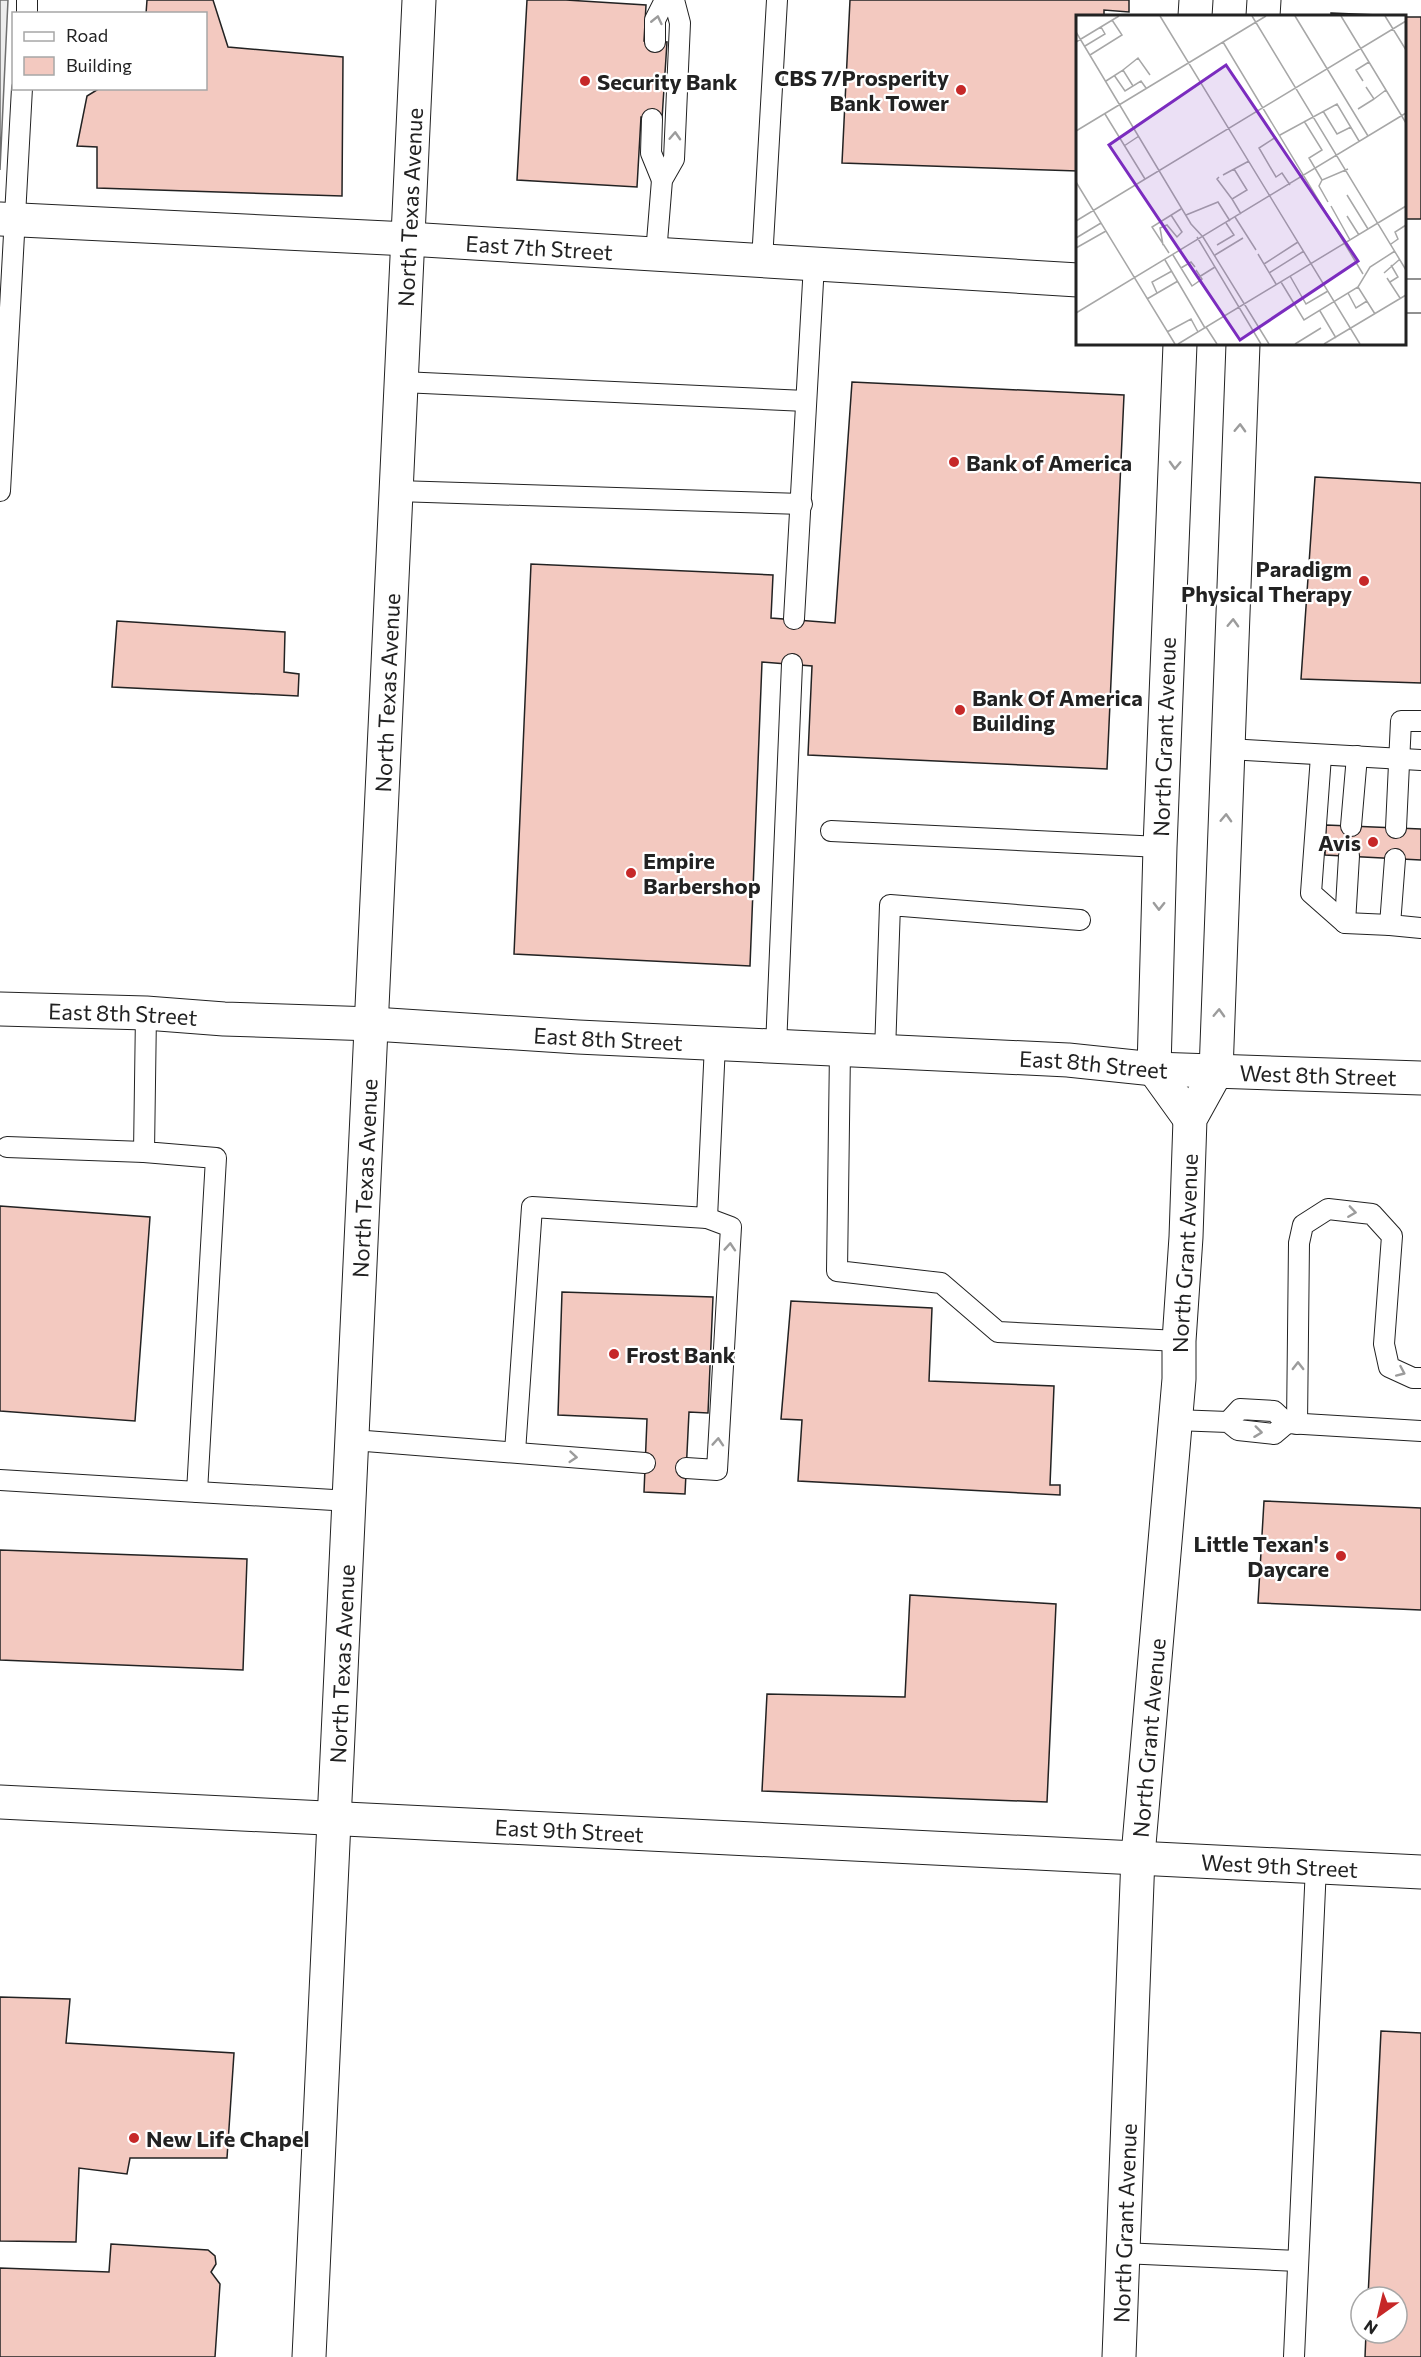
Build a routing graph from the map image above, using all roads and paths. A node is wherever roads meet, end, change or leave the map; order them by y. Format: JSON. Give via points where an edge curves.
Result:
{"nodes":[{"id":1,"x":419,"y":0,"type":"edge"},
{"id":2,"x":665,"y":0,"type":"edge"},
{"id":3,"x":674,"y":0,"type":"edge"},
{"id":4,"x":777,"y":0,"type":"edge"},
{"id":5,"x":1196,"y":0,"type":"edge"},
{"id":6,"x":1264,"y":0,"type":"edge"},
{"id":7,"x":1195,"y":15,"type":"edge"},
{"id":8,"x":1263,"y":15,"type":"edge"},
{"id":9,"x":655,"y":42,"type":"dead end"},
{"id":10,"x":22,"y":90,"type":"edge"},
{"id":11,"x":652,"y":118,"type":"dead end"},
{"id":12,"x":662,"y":180,"type":"junction"},
{"id":13,"x":7,"y":219,"type":"edge"},
{"id":14,"x":408,"y":239,"type":"junction"},
{"id":15,"x":656,"y":254,"type":"junction"},
{"id":16,"x":762,"y":261,"type":"junction"},
{"id":17,"x":814,"y":264,"type":"junction"},
{"id":18,"x":1076,"y":280,"type":"edge"},
{"id":19,"x":1180,"y":345,"type":"edge"},
{"id":20,"x":1244,"y":345,"type":"edge"},
{"id":21,"x":402,"y":382,"type":"junction"},
{"id":22,"x":806,"y":401,"type":"junction"},
{"id":23,"x":0,"y":491,"type":"edge"},
{"id":24,"x":397,"y":491,"type":"junction"},
{"id":25,"x":802,"y":504,"type":"junction"},
{"id":26,"x":794,"y":619,"type":"dead end"},
{"id":27,"x":792,"y":664,"type":"dead end"},
{"id":28,"x":1421,"y":721,"type":"edge"},
{"id":29,"x":1228,"y":749,"type":"junction"},
{"id":30,"x":1321,"y":756,"type":"junction"},
{"id":31,"x":1357,"y":756,"type":"junction"},
{"id":32,"x":1401,"y":759,"type":"junction"},
{"id":33,"x":1421,"y":760,"type":"edge"},
{"id":34,"x":1351,"y":826,"type":"dead end"},
{"id":35,"x":1396,"y":828,"type":"dead end"},
{"id":36,"x":831,"y":831,"type":"dead end"},
{"id":37,"x":1160,"y":847,"type":"junction"},
{"id":38,"x":1350,"y":856,"type":"dead end"},
{"id":39,"x":1395,"y":858,"type":"dead end"},
{"id":40,"x":1080,"y":920,"type":"dead end"},
{"id":41,"x":1345,"y":923,"type":"junction"},
{"id":42,"x":1390,"y":925,"type":"junction"},
{"id":43,"x":1421,"y":928,"type":"edge"},
{"id":44,"x":0,"y":1010,"type":"edge"},
{"id":45,"x":146,"y":1013,"type":"junction"},
{"id":46,"x":373,"y":1024,"type":"junction"},
{"id":47,"x":715,"y":1044,"type":"junction"},
{"id":48,"x":776,"y":1047,"type":"junction"},
{"id":49,"x":840,"y":1050,"type":"junction"},
{"id":50,"x":885,"y":1052,"type":"junction"},
{"id":51,"x":1154,"y":1069,"type":"junction"},
{"id":52,"x":1216,"y":1072,"type":"junction"},
{"id":53,"x":1421,"y":1078,"type":"edge"},
{"id":54,"x":1190,"y":1119,"type":"junction"},
{"id":55,"x":7,"y":1147,"type":"dead end"},
{"id":56,"x":144,"y":1152,"type":"junction"},
{"id":57,"x":707,"y":1218,"type":"junction"},
{"id":58,"x":1179,"y":1341,"type":"junction"},
{"id":59,"x":1421,"y":1378,"type":"edge"},
{"id":60,"x":1175,"y":1420,"type":"junction"},
{"id":61,"x":1292,"y":1424,"type":"junction"},
{"id":62,"x":1421,"y":1431,"type":"edge"},
{"id":63,"x":353,"y":1440,"type":"junction"},
{"id":64,"x":515,"y":1452,"type":"junction"},
{"id":65,"x":645,"y":1463,"type":"dead end"},
{"id":66,"x":686,"y":1468,"type":"dead end"},
{"id":67,"x":0,"y":1480,"type":"edge"},
{"id":68,"x":197,"y":1492,"type":"junction"},
{"id":69,"x":350,"y":1501,"type":"junction"},
{"id":70,"x":0,"y":1802,"type":"edge"},
{"id":71,"x":334,"y":1818,"type":"junction"},
{"id":72,"x":1138,"y":1856,"type":"junction"},
{"id":73,"x":1316,"y":1866,"type":"junction"},
{"id":74,"x":1421,"y":1872,"type":"edge"},
{"id":75,"x":1122,"y":2253,"type":"junction"},
{"id":76,"x":1298,"y":2260,"type":"junction"},
{"id":77,"x":309,"y":2357,"type":"edge"},
{"id":78,"x":1119,"y":2357,"type":"edge"},
{"id":79,"x":1294,"y":2357,"type":"edge"}],
"edges":[{"from":1,"to":14,"type":"street","name":"North Texas Avenue"},
{"from":9,"to":2,"type":"lane","one_way":true,"via":[[655,20]]},
{"from":12,"to":3,"type":"lane","one_way":true,"via":[[674,159],[680,23]]},
{"from":4,"to":16,"type":"lane"},
{"from":5,"to":7,"type":"street"},
{"from":6,"to":8,"type":"street"},
{"from":10,"to":13,"type":"lane"},
{"from":11,"to":12,"type":"lane","via":[[651,153]]},
{"from":12,"to":15,"type":"lane"},
{"from":13,"to":14,"type":"street","name":"East 7th Street"},
{"from":13,"to":23,"type":"lane"},
{"from":14,"to":15,"type":"street","name":"East 7th Street"},
{"from":14,"to":21,"type":"street","name":"North Texas Avenue"},
{"from":15,"to":16,"type":"street","name":"East 7th Street"},
{"from":16,"to":17,"type":"street","name":"East 7th Street"},
{"from":17,"to":18,"type":"street","name":"East 7th Street"},
{"from":17,"to":22,"type":"lane"},
{"from":19,"to":37,"type":"street","name":"North Grant Avenue","one_way":true},
{"from":29,"to":20,"type":"street","name":"North Grant Avenue","one_way":true},
{"from":21,"to":22,"type":"lane"},
{"from":21,"to":24,"type":"street","name":"North Texas Avenue"},
{"from":22,"to":25,"type":"lane"},
{"from":24,"to":25,"type":"lane"},
{"from":24,"to":46,"type":"street","name":"North Texas Avenue"},
{"from":25,"to":26,"type":"lane"},
{"from":27,"to":48,"type":"lane"},
{"from":28,"to":32,"type":"lane","via":[[1401,721]]},
{"from":29,"to":30,"type":"lane"},
{"from":52,"to":29,"type":"street","name":"North Grant Avenue","one_way":true},
{"from":30,"to":31,"type":"lane"},
{"from":30,"to":41,"type":"lane","via":[[1311,893]]},
{"from":31,"to":32,"type":"lane"},
{"from":31,"to":34,"type":"lane"},
{"from":32,"to":33,"type":"lane"},
{"from":32,"to":35,"type":"lane"},
{"from":36,"to":37,"type":"lane"},
{"from":37,"to":51,"type":"street","name":"North Grant Avenue","one_way":true},
{"from":38,"to":41,"type":"lane"},
{"from":39,"to":42,"type":"lane"},
{"from":40,"to":50,"type":"lane","via":[[890,905]]},
{"from":41,"to":42,"type":"lane"},
{"from":42,"to":43,"type":"lane"},
{"from":44,"to":45,"type":"street","name":"East 8th Street"},
{"from":45,"to":46,"type":"street","name":"East 8th Street","via":[[224,1020]]},
{"from":45,"to":56,"type":"lane"},
{"from":46,"to":47,"type":"street","name":"East 8th Street"},
{"from":46,"to":63,"type":"street","name":"North Texas Avenue"},
{"from":47,"to":48,"type":"street","name":"East 8th Street"},
{"from":47,"to":57,"type":"lane"},
{"from":48,"to":49,"type":"street","name":"East 8th Street"},
{"from":49,"to":50,"type":"street","name":"East 8th Street"},
{"from":49,"to":58,"type":"lane","via":[[837,1271],[941,1283],[998,1332]]},
{"from":50,"to":51,"type":"street","name":"East 8th Street","via":[[1068,1060]]},
{"from":51,"to":52,"type":"street","name":"East 8th Street"},
{"from":51,"to":54,"type":"street"},
{"from":52,"to":53,"type":"street","name":"West 8th Street"},
{"from":52,"to":54,"type":"street","name":"North Grant Avenue"},
{"from":54,"to":58,"type":"street","name":"North Grant Avenue"},
{"from":55,"to":56,"type":"lane"},
{"from":56,"to":68,"type":"lane","via":[[216,1158]]},
{"from":57,"to":64,"type":"lane","via":[[532,1207]]},
{"from":66,"to":57,"type":"lane","one_way":true,"via":[[717,1470],[732,1227]]},
{"from":58,"to":60,"type":"street","name":"North Grant Avenue"},
{"from":61,"to":59,"type":"lane","one_way":true,"via":[[1299,1243],[1303,1225],[1328,1209],[1372,1214],[1392,1236],[1384,1344],[1389,1367]]},
{"from":60,"to":61,"type":"lane","via":[[1228,1422],[1238,1430],[1274,1434]]},
{"from":60,"to":72,"type":"street","name":"North Grant Avenue"},
{"from":61,"to":62,"type":"lane"},
{"from":63,"to":64,"type":"lane"},
{"from":63,"to":69,"type":"street","name":"North Texas Avenue"},
{"from":64,"to":65,"type":"lane","one_way":true},
{"from":67,"to":68,"type":"lane"},
{"from":68,"to":69,"type":"lane"},
{"from":69,"to":71,"type":"street","name":"North Texas Avenue"},
{"from":70,"to":71,"type":"street","name":"East 9th Street"},
{"from":71,"to":72,"type":"street","name":"East 9th Street"},
{"from":71,"to":77,"type":"street","name":"North Texas Avenue"},
{"from":72,"to":73,"type":"street","name":"West 9th Street"},
{"from":72,"to":75,"type":"street","name":"North Grant Avenue"},
{"from":73,"to":74,"type":"street","name":"West 9th Street"},
{"from":73,"to":76,"type":"lane"},
{"from":75,"to":76,"type":"lane"},
{"from":75,"to":78,"type":"street","name":"North Grant Avenue"},
{"from":76,"to":79,"type":"lane"}]}
